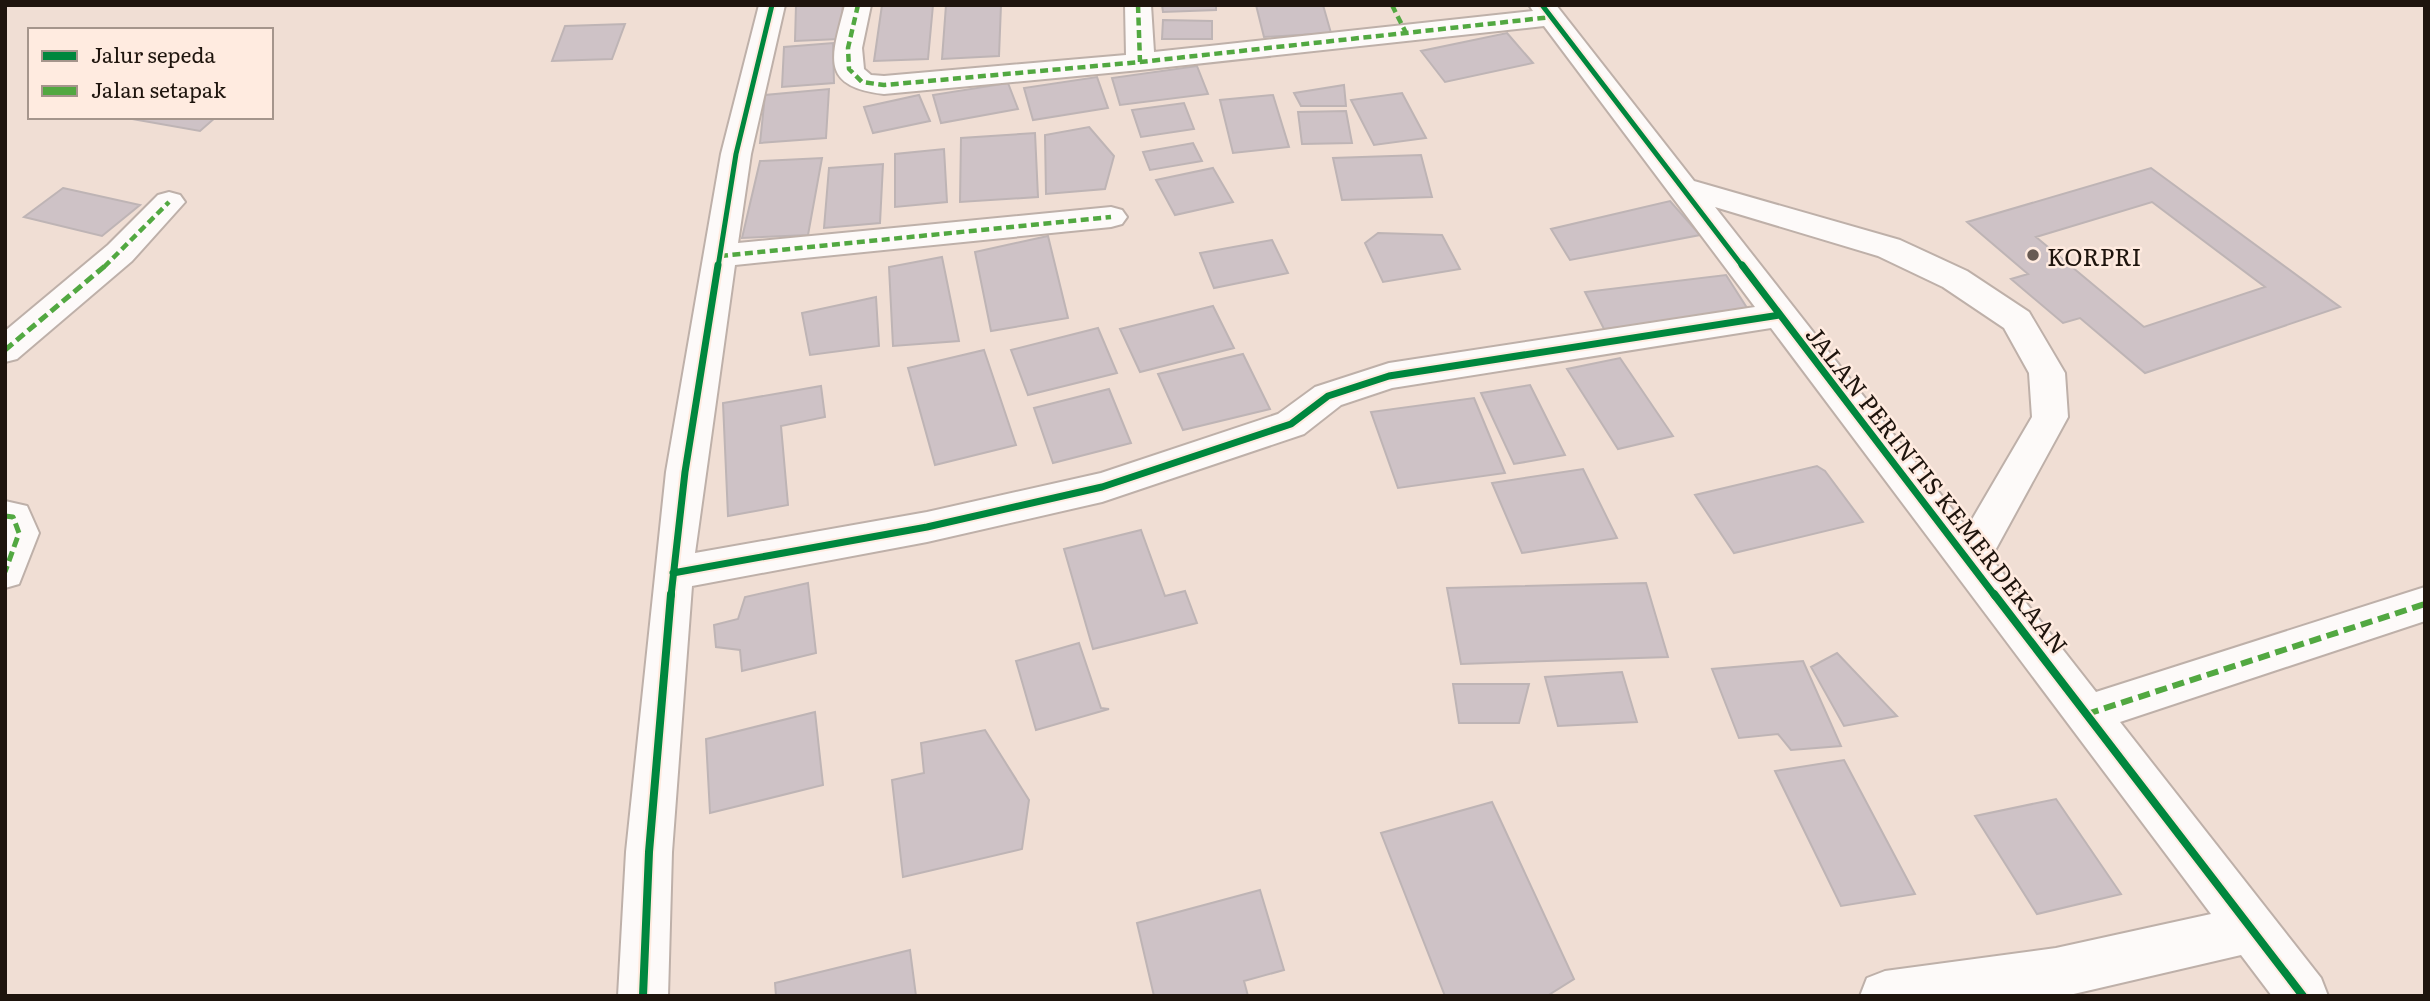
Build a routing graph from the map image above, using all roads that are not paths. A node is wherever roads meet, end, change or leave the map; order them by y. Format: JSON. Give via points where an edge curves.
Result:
{"nodes":[{"id":1,"x":772,"y":5,"type":"edge"},
{"id":2,"x":858,"y":5,"type":"edge"},
{"id":3,"x":1138,"y":5,"type":"edge"},
{"id":4,"x":1392,"y":5,"type":"edge"},
{"id":5,"x":1547,"y":11,"type":"edge"},
{"id":6,"x":1407,"y":35,"type":"junction"},
{"id":7,"x":1140,"y":62,"type":"junction"},
{"id":8,"x":1681,"y":187,"type":"junction"},
{"id":9,"x":169,"y":202,"type":"dead end"},
{"id":10,"x":1111,"y":217,"type":"dead end"},
{"id":11,"x":720,"y":257,"type":"junction"},
{"id":12,"x":1780,"y":315,"type":"junction"},
{"id":13,"x":5,"y":350,"type":"edge"},
{"id":14,"x":5,"y":516,"type":"edge"},
{"id":15,"x":1969,"y":561,"type":"junction"},
{"id":16,"x":5,"y":572,"type":"edge"},
{"id":17,"x":673,"y":573,"type":"junction"},
{"id":18,"x":2425,"y":604,"type":"edge"},
{"id":19,"x":2087,"y":714,"type":"junction"},
{"id":20,"x":2252,"y":929,"type":"junction"},
{"id":21,"x":643,"y":996,"type":"edge"},
{"id":22,"x":1885,"y":996,"type":"edge"},
{"id":23,"x":2303,"y":996,"type":"edge"}],
"edges":[{"from":1,"to":11,"type":"street","via":[[736,155]]},
{"from":2,"to":7,"type":"street","via":[[847,59],[849,72],[861,82],[884,85]]},
{"from":3,"to":7,"type":"street"},
{"from":4,"to":6,"type":"street"},
{"from":5,"to":6,"type":"street"},
{"from":5,"to":8,"type":"street","name":"JALAN PERINTIS KEMERDEKAAN"},
{"from":6,"to":7,"type":"street"},
{"from":8,"to":12,"type":"street","name":"JALAN PERINTIS KEMERDEKAAN"},
{"from":8,"to":15,"type":"street","via":[[1889,248],[1955,279],[2017,320],[2047,373],[2050,417]]},
{"from":9,"to":13,"type":"street","via":[[120,253]]},
{"from":10,"to":11,"type":"street"},
{"from":11,"to":17,"type":"street"},
{"from":12,"to":15,"type":"street","name":"JALAN PERINTIS KEMERDEKAAN"},
{"from":12,"to":17,"type":"street","via":[[1390,376],[1328,397],[1291,424],[1102,487],[927,527]]},
{"from":14,"to":16,"type":"street","via":[[12,517],[19,533]]},
{"from":15,"to":19,"type":"street","name":"JALAN PERINTIS KEMERDEKAAN"},
{"from":17,"to":21,"type":"street","via":[[649,852]]},
{"from":18,"to":19,"type":"street"},
{"from":19,"to":20,"type":"street","name":"JALAN PERINTIS KEMERDEKAAN"},
{"from":20,"to":22,"type":"street","via":[[2056,973]]},
{"from":20,"to":23,"type":"street","name":"JALAN PERINTIS KEMERDEKAAN"}]}
